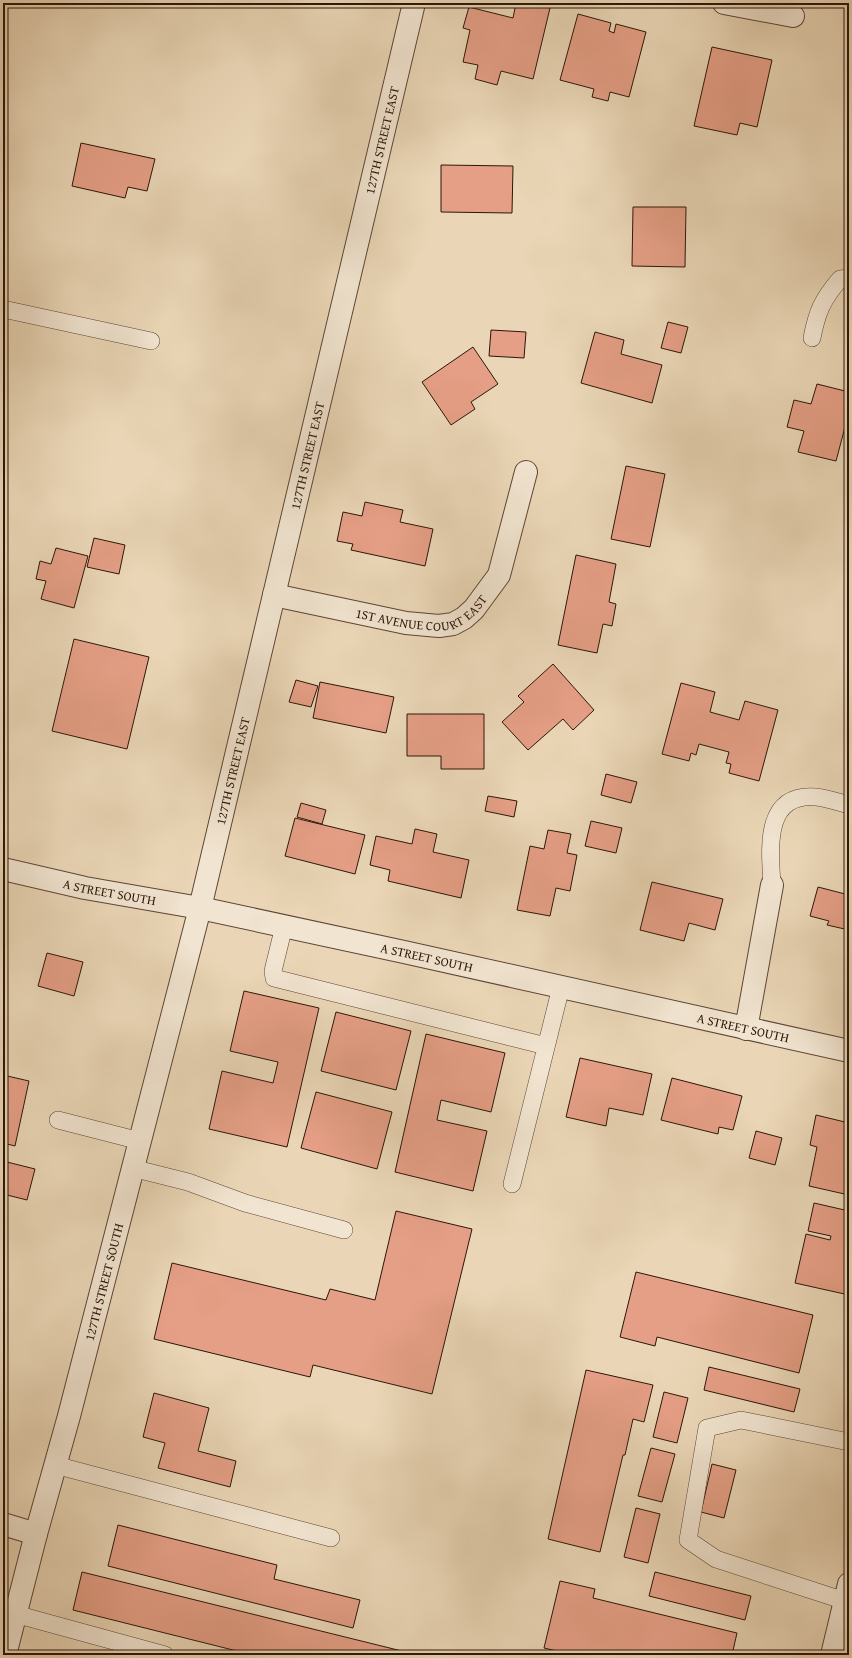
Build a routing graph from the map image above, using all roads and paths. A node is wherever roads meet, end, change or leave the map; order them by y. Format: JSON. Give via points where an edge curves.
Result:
{"nodes":[{"id":1,"x":414,"y":3,"type":"edge"},
{"id":2,"x":724,"y":3,"type":"edge"},
{"id":3,"x":793,"y":16,"type":"dead end"},
{"id":4,"x":849,"y":278,"type":"edge"},
{"id":5,"x":3,"y":309,"type":"edge"},
{"id":6,"x":812,"y":338,"type":"dead end"},
{"id":7,"x":151,"y":341,"type":"dead end"},
{"id":8,"x":526,"y":472,"type":"dead end"},
{"id":9,"x":274,"y":595,"type":"junction"},
{"id":10,"x":849,"y":805,"type":"edge"},
{"id":11,"x":3,"y":869,"type":"edge"},
{"id":12,"x":772,"y":885,"type":"joint"},
{"id":13,"x":200,"y":908,"type":"junction"},
{"id":14,"x":284,"y":926,"type":"junction"},
{"id":15,"x":561,"y":987,"type":"junction"},
{"id":16,"x":746,"y":1029,"type":"junction"},
{"id":17,"x":546,"y":1046,"type":"junction"},
{"id":18,"x":849,"y":1052,"type":"edge"},
{"id":19,"x":58,"y":1120,"type":"dead end"},
{"id":20,"x":140,"y":1141,"type":"junction"},
{"id":21,"x":132,"y":1168,"type":"junction"},
{"id":22,"x":512,"y":1184,"type":"dead end"},
{"id":23,"x":344,"y":1230,"type":"dead end"},
{"id":24,"x":849,"y":1442,"type":"edge"},
{"id":25,"x":55,"y":1465,"type":"junction"},
{"id":26,"x":3,"y":1524,"type":"edge"},
{"id":27,"x":36,"y":1534,"type":"junction"},
{"id":28,"x":331,"y":1538,"type":"dead end"},
{"id":29,"x":847,"y":1592,"type":"edge"},
{"id":30,"x":15,"y":1614,"type":"junction"},
{"id":31,"x":5,"y":1655,"type":"edge"},
{"id":32,"x":165,"y":1655,"type":"edge"},
{"id":33,"x":832,"y":1655,"type":"edge"}],
"edges":[{"from":1,"to":9,"type":"street","name":"127TH STREET EAST"},
{"from":2,"to":3,"type":"street"},
{"from":4,"to":6,"type":"lane","via":[[840,279],[826,294],[816,316]]},
{"from":5,"to":7,"type":"lane"},
{"from":8,"to":9,"type":"street","name":"1ST AVENUE COURT EAST","via":[[500,575],[474,609],[453,624],[439,626],[406,623]]},
{"from":9,"to":13,"type":"street","name":"127TH STREET EAST"},
{"from":10,"to":12,"type":"lane","via":[[817,797],[804,797],[792,800],[781,807],[771,838]]},
{"from":11,"to":13,"type":"street","name":"A STREET SOUTH","via":[[85,888]]},
{"from":12,"to":16,"type":"street"},
{"from":13,"to":14,"type":"street","name":"A STREET SOUTH"},
{"from":13,"to":20,"type":"street","name":"127TH STREET SOUTH"},
{"from":14,"to":15,"type":"street","name":"A STREET SOUTH"},
{"from":14,"to":17,"type":"lane","via":[[274,978]]},
{"from":15,"to":16,"type":"street","name":"A STREET SOUTH"},
{"from":15,"to":17,"type":"lane"},
{"from":16,"to":18,"type":"street","name":"A STREET SOUTH"},
{"from":17,"to":22,"type":"lane"},
{"from":19,"to":20,"type":"lane"},
{"from":20,"to":21,"type":"street","name":"127TH STREET SOUTH"},
{"from":21,"to":23,"type":"lane","via":[[188,1182],[245,1203]]},
{"from":21,"to":25,"type":"street","name":"127TH STREET SOUTH"},
{"from":24,"to":29,"type":"lane","via":[[741,1420],[707,1428],[688,1540],[716,1559]]},
{"from":25,"to":27,"type":"street","name":"127TH STREET SOUTH"},
{"from":25,"to":28,"type":"lane"},
{"from":26,"to":27,"type":"street"},
{"from":27,"to":30,"type":"street","name":"127TH STREET SOUTH"},
{"from":29,"to":33,"type":"street"},
{"from":30,"to":31,"type":"street","name":"127TH STREET SOUTH"},
{"from":30,"to":32,"type":"lane"}]}
